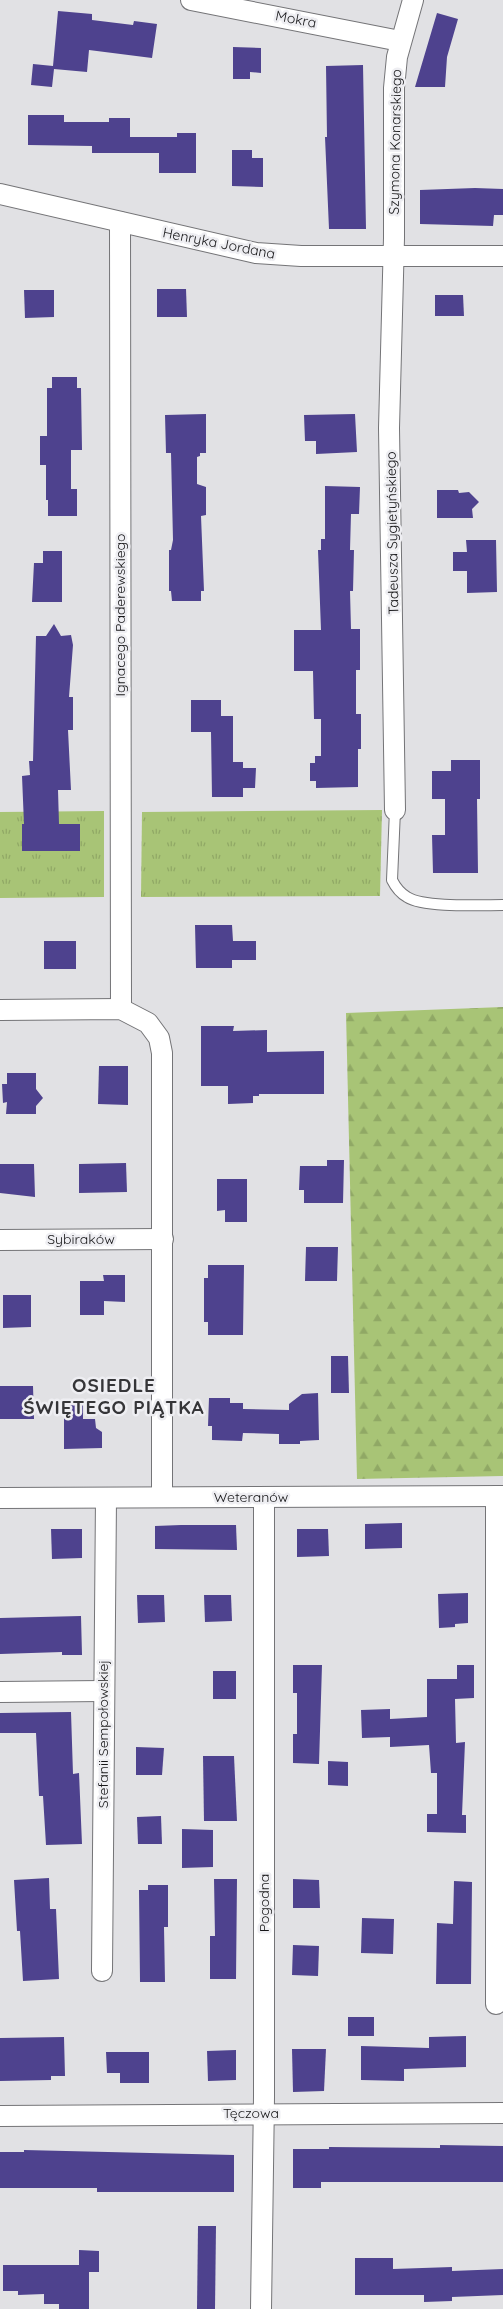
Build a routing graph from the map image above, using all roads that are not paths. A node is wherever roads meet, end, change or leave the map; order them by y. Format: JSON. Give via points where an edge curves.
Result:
{"nodes":[{"id":1,"x":191,"y":0,"type":"edge"},
{"id":2,"x":413,"y":0,"type":"edge"},
{"id":3,"x":400,"y":41,"type":"junction"},
{"id":4,"x":0,"y":194,"type":"edge"},
{"id":5,"x":120,"y":222,"type":"junction"},
{"id":6,"x":394,"y":256,"type":"junction"},
{"id":7,"x":503,"y":256,"type":"edge"},
{"id":8,"x":395,"y":810,"type":"joint"},
{"id":9,"x":503,"y":905,"type":"edge"},
{"id":10,"x":121,"y":1009,"type":"junction"},
{"id":11,"x":0,"y":1010,"type":"edge"},
{"id":12,"x":163,"y":1239,"type":"junction"},
{"id":13,"x":0,"y":1240,"type":"edge"},
{"id":14,"x":499,"y":1496,"type":"edge"},
{"id":15,"x":162,"y":1497,"type":"junction"},
{"id":16,"x":264,"y":1497,"type":"junction"},
{"id":17,"x":0,"y":1498,"type":"edge"},
{"id":18,"x":106,"y":1498,"type":"junction"},
{"id":19,"x":104,"y":1691,"type":"junction"},
{"id":20,"x":0,"y":1692,"type":"edge"},
{"id":21,"x":102,"y":1971,"type":"dead end"},
{"id":22,"x":496,"y":2004,"type":"dead end"},
{"id":23,"x":264,"y":2113,"type":"junction"},
{"id":24,"x":503,"y":2113,"type":"edge"},
{"id":25,"x":0,"y":2116,"type":"edge"},
{"id":26,"x":261,"y":2309,"type":"edge"}],
"edges":[{"from":1,"to":3,"type":"street","name":"Mokra"},
{"from":2,"to":3,"type":"street","name":"Szymona Konarskiego"},
{"from":3,"to":6,"type":"street","name":"Szymona Konarskiego","via":[[394,88]]},
{"from":4,"to":5,"type":"street","name":"Henryka Jordana"},
{"from":5,"to":6,"type":"street","name":"Henryka Jordana","via":[[256,253]]},
{"from":5,"to":10,"type":"street","name":"Ignacego Paderewskiego"},
{"from":6,"to":7,"type":"street","name":"Henryka Jordana"},
{"from":6,"to":8,"type":"street","name":"Tadeusza Sygietyńskiego","via":[[389,428]]},
{"from":8,"to":9,"type":"lane","via":[[392,880],[397,890],[409,898],[428,903]]},
{"from":10,"to":11,"type":"street"},
{"from":10,"to":12,"type":"street","via":[[148,1023],[161,1046]]},
{"from":12,"to":13,"type":"street","name":"Sybiraków"},
{"from":12,"to":15,"type":"street"},
{"from":14,"to":16,"type":"street","name":"Weteranów"},
{"from":14,"to":22,"type":"street"},
{"from":15,"to":16,"type":"street","name":"Weteranów"},
{"from":15,"to":18,"type":"street","name":"Weteranów"},
{"from":16,"to":23,"type":"street","name":"Pogodna"},
{"from":17,"to":18,"type":"street","name":"Weteranów"},
{"from":18,"to":19,"type":"street","name":"Stefanii Sempołowskiej"},
{"from":19,"to":20,"type":"street"},
{"from":19,"to":21,"type":"street","name":"Stefanii Sempołowskiej"},
{"from":23,"to":24,"type":"street","name":"Tęczowa"},
{"from":23,"to":25,"type":"street","name":"Tęczowa"},
{"from":23,"to":26,"type":"street","name":"Pogodna"}]}
